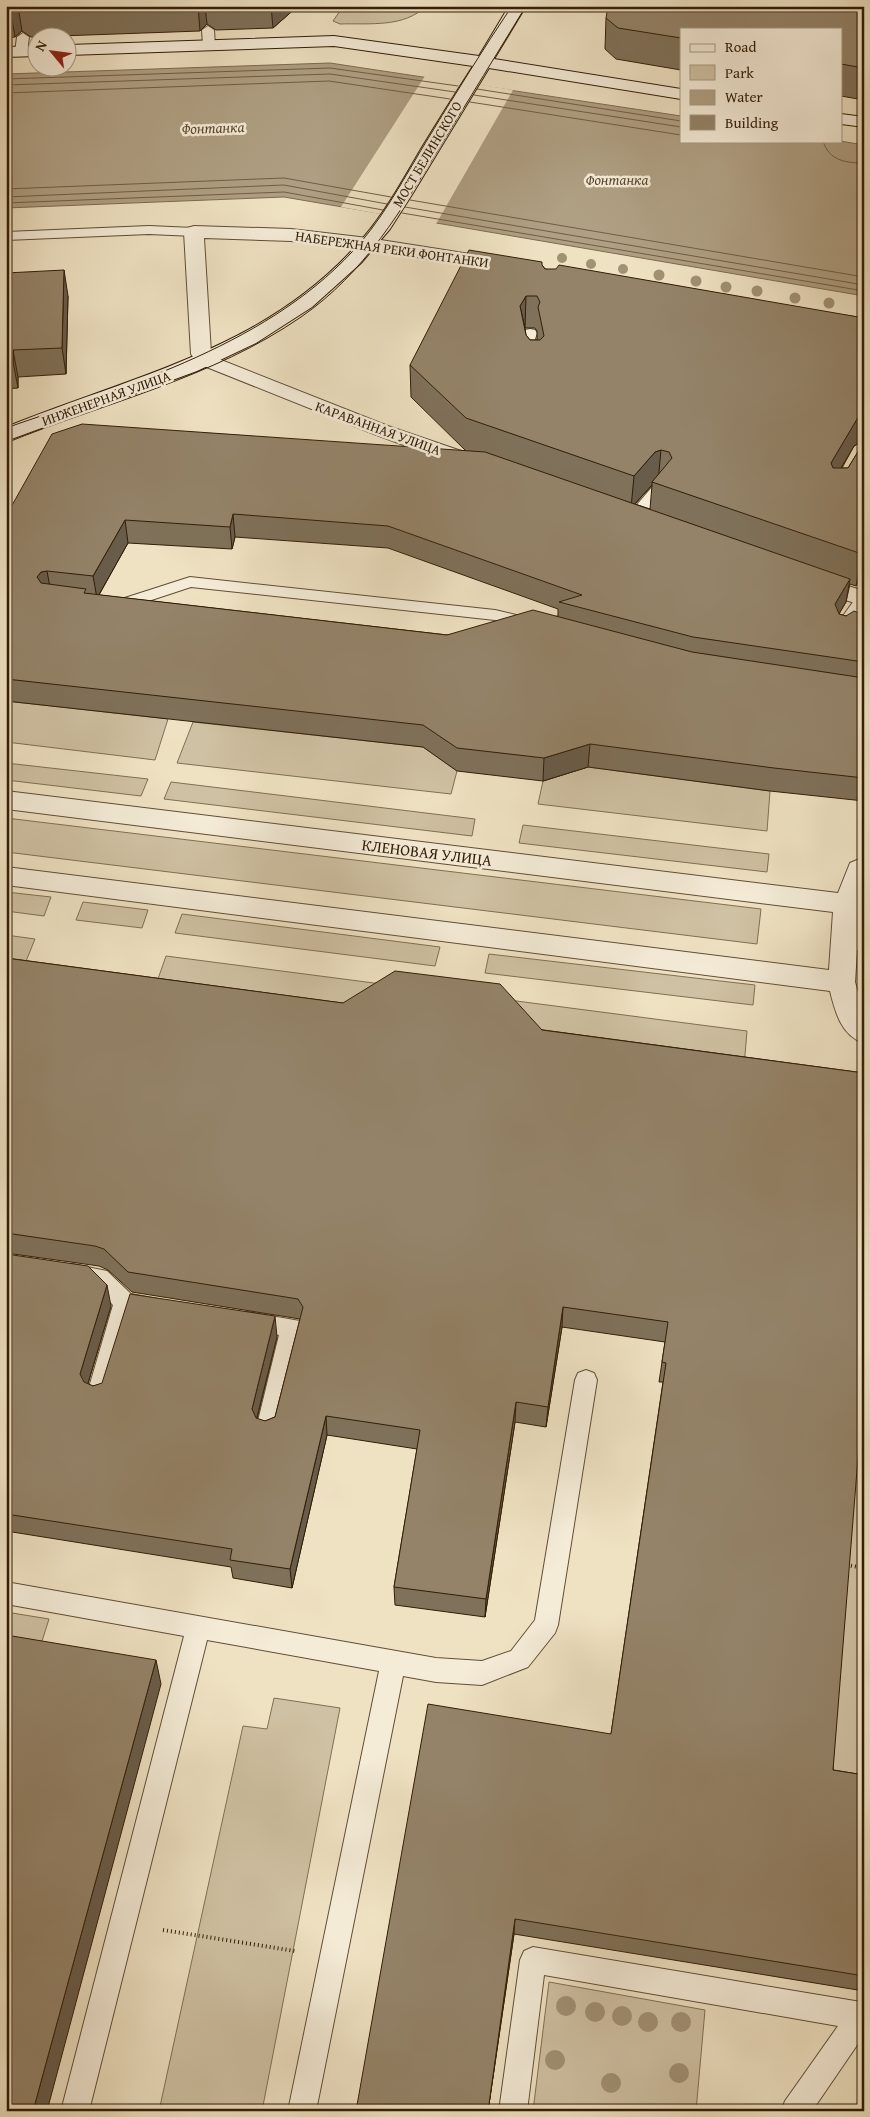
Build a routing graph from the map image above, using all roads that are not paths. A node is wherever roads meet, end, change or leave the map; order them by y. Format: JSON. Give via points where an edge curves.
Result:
{"nodes":[{"id":1,"x":518,"y":6,"type":"edge"},
{"id":2,"x":78,"y":49,"type":"edge"},
{"id":3,"x":484,"y":62,"type":"junction"},
{"id":4,"x":680,"y":94,"type":"edge"},
{"id":5,"x":842,"y":119,"type":"edge"},
{"id":6,"x":864,"y":122,"type":"edge"},
{"id":7,"x":194,"y":232,"type":"junction"},
{"id":8,"x":6,"y":236,"type":"edge"},
{"id":9,"x":368,"y":244,"type":"junction"},
{"id":10,"x":522,"y":268,"type":"edge"},
{"id":11,"x":530,"y":333,"type":"edge"},
{"id":12,"x":206,"y":360,"type":"junction"},
{"id":13,"x":534,"y":367,"type":"edge"},
{"id":14,"x":6,"y":435,"type":"edge"},
{"id":15,"x":484,"y":466,"type":"edge"},
{"id":16,"x":659,"y":489,"type":"edge"},
{"id":17,"x":634,"y":519,"type":"edge"},
{"id":18,"x":790,"y":574,"type":"edge"},
{"id":19,"x":864,"y":599,"type":"edge"},
{"id":20,"x":94,"y":606,"type":"edge"},
{"id":21,"x":551,"y":630,"type":"edge"},
{"id":22,"x":841,"y":631,"type":"edge"},
{"id":23,"x":6,"y":800,"type":"edge"},
{"id":24,"x":864,"y":866,"type":"edge"},
{"id":25,"x":6,"y":876,"type":"edge"},
{"id":26,"x":848,"y":904,"type":"junction"},
{"id":27,"x":854,"y":943,"type":"edge"},
{"id":28,"x":842,"y":982,"type":"junction"},
{"id":29,"x":864,"y":1033,"type":"edge"},
{"id":30,"x":53,"y":1270,"type":"edge"},
{"id":31,"x":125,"y":1302,"type":"junction"},
{"id":32,"x":174,"y":1310,"type":"edge"},
{"id":33,"x":224,"y":1317,"type":"edge"},
{"id":34,"x":586,"y":1380,"type":"dead end"},
{"id":35,"x":98,"y":1394,"type":"edge"},
{"id":36,"x":267,"y":1429,"type":"edge"},
{"id":37,"x":6,"y":1593,"type":"edge"},
{"id":38,"x":198,"y":1627,"type":"junction"},
{"id":39,"x":393,"y":1662,"type":"junction"},
{"id":40,"x":862,"y":2016,"type":"edge"},
{"id":41,"x":75,"y":2111,"type":"edge"},
{"id":42,"x":302,"y":2111,"type":"edge"},
{"id":43,"x":513,"y":2111,"type":"edge"},
{"id":44,"x":794,"y":2111,"type":"edge"}],
"edges":[{"from":1,"to":3,"type":"street","name":"МОСТ БЕЛИНСКОГО"},
{"from":2,"to":3,"type":"street","via":[[209,38],[334,41]]},
{"from":3,"to":4,"type":"street"},
{"from":3,"to":9,"type":"street","name":"МОСТ БЕЛИНСКОГО","via":[[390,216]]},
{"from":5,"to":6,"type":"street"},
{"from":7,"to":8,"type":"lane","name":"НАБЕРЕЖНАЯ РЕКИ ФОНТАНКИ","via":[[149,230]]},
{"from":7,"to":9,"type":"street","name":"НАБЕРЕЖНАЯ РЕКИ ФОНТАНКИ","via":[[291,235]]},
{"from":7,"to":12,"type":"street","via":[[202,354]]},
{"from":9,"to":10,"type":"street","name":"НАБЕРЕЖНАЯ РЕКИ ФОНТАНКИ"},
{"from":9,"to":12,"type":"street","name":"МОСТ БЕЛИНСКОГО","via":[[323,290],[299,309],[248,340]]},
{"from":11,"to":13,"type":"lane","via":[[528,339]]},
{"from":12,"to":14,"type":"street","name":"ИНЖЕНЕРНАЯ УЛИЦА"},
{"from":12,"to":15,"type":"street","name":"КАРАВАННАЯ УЛИЦА","via":[[381,430]]},
{"from":16,"to":17,"type":"lane"},
{"from":18,"to":19,"type":"street"},
{"from":19,"to":22,"type":"lane"},
{"from":20,"to":21,"type":"lane","via":[[112,608],[190,582],[495,615]]},
{"from":23,"to":26,"type":"street","name":"КЛЕНОВАЯ УЛИЦА"},
{"from":24,"to":26,"type":"street","via":[[859,870]]},
{"from":25,"to":28,"type":"street"},
{"from":26,"to":27,"type":"street"},
{"from":27,"to":28,"type":"street"},
{"from":28,"to":29,"type":"street","via":[[849,1014]]},
{"from":30,"to":31,"type":"lane","via":[[99,1277]]},
{"from":31,"to":32,"type":"lane"},
{"from":31,"to":35,"type":"lane"},
{"from":33,"to":36,"type":"lane","via":[[292,1328]]},
{"from":34,"to":39,"type":"lane","via":[[546,1625],[520,1660],[482,1673],[436,1670]]},
{"from":37,"to":38,"type":"lane"},
{"from":38,"to":39,"type":"lane"},
{"from":38,"to":41,"type":"lane"},
{"from":39,"to":42,"type":"lane"},
{"from":40,"to":43,"type":"lane","via":[[533,1960]]},
{"from":40,"to":44,"type":"lane"}]}
